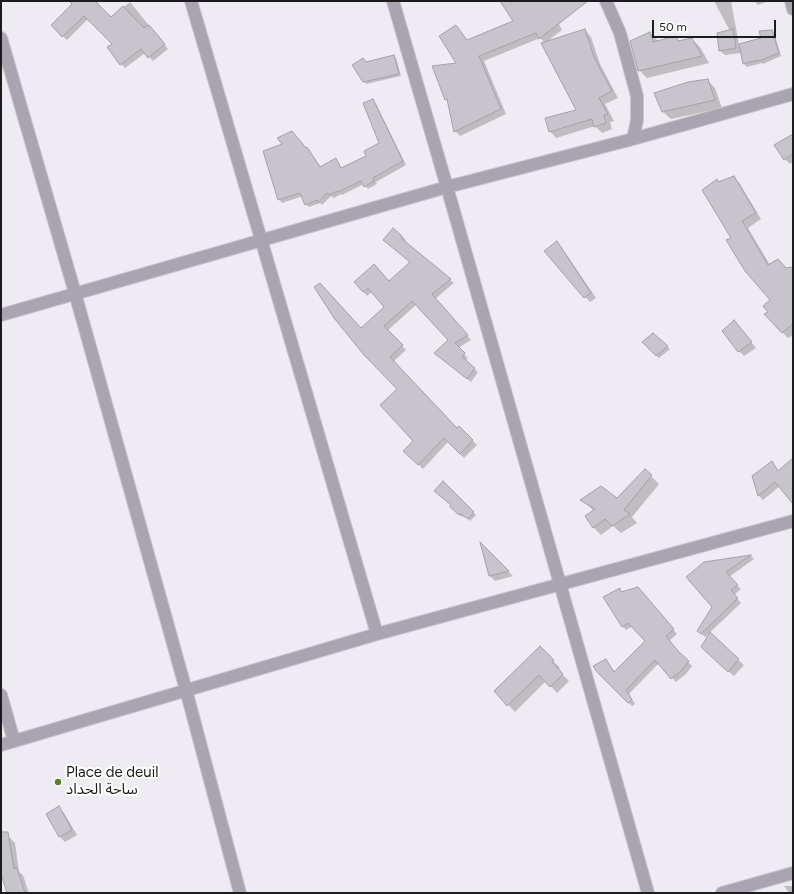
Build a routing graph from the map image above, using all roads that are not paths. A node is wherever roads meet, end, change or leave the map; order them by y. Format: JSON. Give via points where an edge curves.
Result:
{"nodes":[{"id":1,"x":190,"y":1,"type":"edge"},
{"id":2,"x":393,"y":1,"type":"edge"},
{"id":3,"x":606,"y":1,"type":"edge"},
{"id":4,"x":791,"y":1,"type":"edge"},
{"id":5,"x":793,"y":9,"type":"edge"},
{"id":6,"x":1,"y":38,"type":"edge"},
{"id":7,"x":793,"y":94,"type":"edge"},
{"id":8,"x":633,"y":138,"type":"junction"},
{"id":9,"x":447,"y":187,"type":"junction"},
{"id":10,"x":261,"y":240,"type":"junction"},
{"id":11,"x":75,"y":293,"type":"junction"},
{"id":12,"x":1,"y":315,"type":"edge"},
{"id":13,"x":793,"y":521,"type":"edge"},
{"id":14,"x":560,"y":584,"type":"junction"},
{"id":15,"x":377,"y":634,"type":"junction"},
{"id":16,"x":186,"y":690,"type":"junction"},
{"id":17,"x":1,"y":695,"type":"edge"},
{"id":18,"x":14,"y":741,"type":"junction"},
{"id":19,"x":1,"y":745,"type":"edge"},
{"id":20,"x":793,"y":873,"type":"edge"},
{"id":21,"x":240,"y":893,"type":"edge"},
{"id":22,"x":648,"y":893,"type":"edge"},
{"id":23,"x":722,"y":893,"type":"edge"}],
"edges":[{"from":1,"to":10,"type":"street"},
{"from":2,"to":9,"type":"street"},
{"from":3,"to":8,"type":"street","via":[[620,33],[637,96],[637,120]]},
{"from":4,"to":5,"type":"street"},
{"from":6,"to":11,"type":"street"},
{"from":7,"to":8,"type":"street"},
{"from":8,"to":9,"type":"street"},
{"from":9,"to":10,"type":"street"},
{"from":9,"to":14,"type":"street"},
{"from":10,"to":11,"type":"street"},
{"from":10,"to":15,"type":"street"},
{"from":11,"to":12,"type":"street"},
{"from":11,"to":16,"type":"street"},
{"from":13,"to":14,"type":"street"},
{"from":14,"to":15,"type":"street"},
{"from":14,"to":22,"type":"street"},
{"from":15,"to":16,"type":"street"},
{"from":16,"to":18,"type":"street"},
{"from":16,"to":21,"type":"street"},
{"from":17,"to":18,"type":"street"},
{"from":18,"to":19,"type":"street"},
{"from":20,"to":23,"type":"street"}]}
